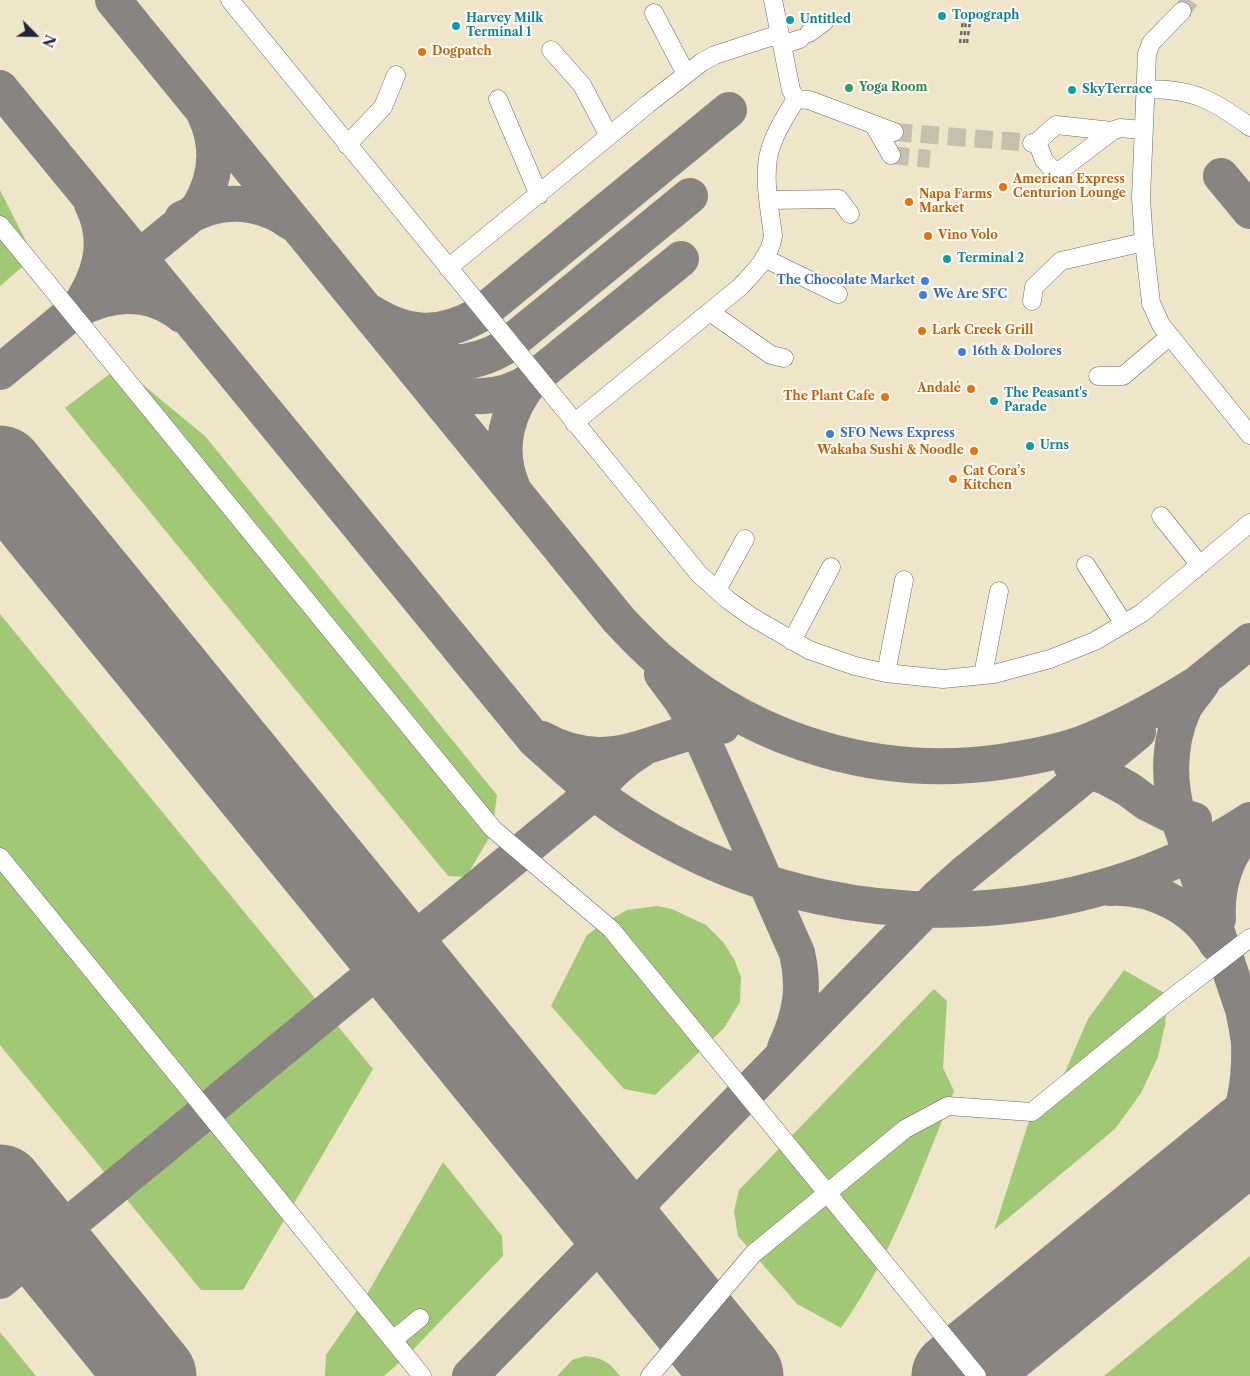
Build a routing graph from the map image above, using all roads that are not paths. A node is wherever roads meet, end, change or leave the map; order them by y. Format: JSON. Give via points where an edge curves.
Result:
{"nodes":[{"id":1,"x":230,"y":0,"type":"edge"},
{"id":2,"x":773,"y":0,"type":"edge"},
{"id":3,"x":1182,"y":11,"type":"tunnel mouth"},
{"id":4,"x":654,"y":13,"type":"dead end"},
{"id":5,"x":824,"y":22,"type":"dead end"},
{"id":6,"x":781,"y":40,"type":"junction"},
{"id":7,"x":551,"y":50,"type":"dead end"},
{"id":8,"x":686,"y":74,"type":"junction"},
{"id":9,"x":396,"y":75,"type":"dead end"},
{"id":10,"x":1145,"y":89,"type":"junction"},
{"id":11,"x":498,"y":99,"type":"dead end"},
{"id":12,"x":796,"y":99,"type":"junction"},
{"id":13,"x":874,"y":125,"type":"junction"},
{"id":14,"x":1250,"y":127,"type":"edge"},
{"id":15,"x":1143,"y":130,"type":"junction"},
{"id":16,"x":1112,"y":131,"type":"junction"},
{"id":17,"x":894,"y":132,"type":"tunnel mouth"},
{"id":18,"x":610,"y":136,"type":"junction"},
{"id":19,"x":347,"y":145,"type":"junction"},
{"id":20,"x":891,"y":155,"type":"dead end"},
{"id":21,"x":539,"y":194,"type":"junction"},
{"id":22,"x":769,"y":200,"type":"junction"},
{"id":23,"x":850,"y":214,"type":"dead end"},
{"id":24,"x":0,"y":225,"type":"edge"},
{"id":25,"x":1144,"y":242,"type":"junction"},
{"id":26,"x":764,"y":258,"type":"junction"},
{"id":27,"x":448,"y":268,"type":"junction"},
{"id":28,"x":838,"y":294,"type":"dead end"},
{"id":29,"x":1032,"y":301,"type":"dead end"},
{"id":30,"x":710,"y":312,"type":"junction"},
{"id":31,"x":1170,"y":336,"type":"junction"},
{"id":32,"x":784,"y":358,"type":"dead end"},
{"id":33,"x":1098,"y":376,"type":"dead end"},
{"id":34,"x":574,"y":423,"type":"junction"},
{"id":35,"x":1250,"y":435,"type":"edge"},
{"id":36,"x":1161,"y":516,"type":"dead end"},
{"id":37,"x":1250,"y":523,"type":"edge"},
{"id":38,"x":745,"y":539,"type":"dead end"},
{"id":39,"x":1086,"y":565,"type":"dead end"},
{"id":40,"x":1200,"y":565,"type":"junction"},
{"id":41,"x":831,"y":568,"type":"dead end"},
{"id":42,"x":904,"y":580,"type":"dead end"},
{"id":43,"x":717,"y":590,"type":"junction"},
{"id":44,"x":999,"y":591,"type":"dead end"},
{"id":45,"x":1124,"y":624,"type":"junction"},
{"id":46,"x":792,"y":641,"type":"junction"},
{"id":47,"x":886,"y":673,"type":"junction"},
{"id":48,"x":983,"y":675,"type":"junction"},
{"id":49,"x":0,"y":858,"type":"edge"},
{"id":50,"x":1250,"y":938,"type":"edge"},
{"id":51,"x":828,"y":1193,"type":"junction"},
{"id":52,"x":420,"y":1318,"type":"dead end"},
{"id":53,"x":393,"y":1340,"type":"junction"},
{"id":54,"x":422,"y":1376,"type":"edge"},
{"id":55,"x":650,"y":1376,"type":"edge"},
{"id":56,"x":977,"y":1376,"type":"edge"}],
"edges":[{"from":1,"to":19,"type":"lane"},
{"from":2,"to":6,"type":"lane"},
{"from":3,"to":10,"type":"lane","via":[[1151,43],[1146,54]]},
{"from":4,"to":8,"type":"lane"},
{"from":5,"to":6,"type":"lane","via":[[804,36]]},
{"from":6,"to":8,"type":"lane","via":[[770,37],[715,54]]},
{"from":6,"to":12,"type":"lane","via":[[791,90]]},
{"from":7,"to":18,"type":"lane","via":[[582,85]]},
{"from":8,"to":18,"type":"lane"},
{"from":9,"to":19,"type":"lane","via":[[385,104]]},
{"from":10,"to":14,"type":"lane","via":[[1190,92],[1224,108]]},
{"from":10,"to":15,"type":"lane"},
{"from":11,"to":21,"type":"lane"},
{"from":12,"to":13,"type":"lane","via":[[809,100]]},
{"from":12,"to":22,"type":"lane","via":[[772,144],[767,169]]},
{"from":13,"to":17,"type":"lane"},
{"from":13,"to":20,"type":"lane"},
{"from":15,"to":16,"type":"lane","via":[[1120,128]]},
{"from":15,"to":25,"type":"lane","via":[[1141,198]]},
{"from":16,"to":16,"type":"lane","via":[[1056,125],[1034,142],[1047,165],[1053,170],[1061,170]]},
{"from":18,"to":21,"type":"lane"},
{"from":19,"to":27,"type":"lane"},
{"from":21,"to":27,"type":"lane"},
{"from":22,"to":23,"type":"lane","via":[[839,199]]},
{"from":22,"to":26,"type":"lane","via":[[773,236]]},
{"from":24,"to":51,"type":"lane","via":[[493,829],[611,929]]},
{"from":25,"to":29,"type":"lane","via":[[1062,261],[1034,287]]},
{"from":25,"to":31,"type":"lane","via":[[1151,303]]},
{"from":26,"to":28,"type":"lane"},
{"from":26,"to":30,"type":"lane","via":[[740,287]]},
{"from":27,"to":34,"type":"lane"},
{"from":30,"to":32,"type":"lane","via":[[770,356]]},
{"from":30,"to":34,"type":"lane"},
{"from":31,"to":33,"type":"lane","via":[[1123,376]]},
{"from":31,"to":35,"type":"lane"},
{"from":34,"to":43,"type":"lane","via":[[698,574]]},
{"from":36,"to":40,"type":"lane"},
{"from":37,"to":40,"type":"lane"},
{"from":38,"to":43,"type":"lane"},
{"from":39,"to":45,"type":"lane"},
{"from":40,"to":45,"type":"lane"},
{"from":41,"to":46,"type":"lane"},
{"from":42,"to":47,"type":"lane"},
{"from":43,"to":46,"type":"lane","via":[[752,617]]},
{"from":44,"to":48,"type":"lane"},
{"from":45,"to":48,"type":"lane","via":[[1095,641],[1050,659]]},
{"from":46,"to":47,"type":"lane","via":[[831,658]]},
{"from":47,"to":48,"type":"lane","via":[[944,679]]},
{"from":49,"to":53,"type":"lane"},
{"from":50,"to":51,"type":"lane","via":[[1032,1112],[948,1106],[905,1129]]},
{"from":51,"to":55,"type":"lane","via":[[753,1254]]},
{"from":51,"to":56,"type":"lane"},
{"from":52,"to":53,"type":"lane"},
{"from":53,"to":54,"type":"lane"}]}
